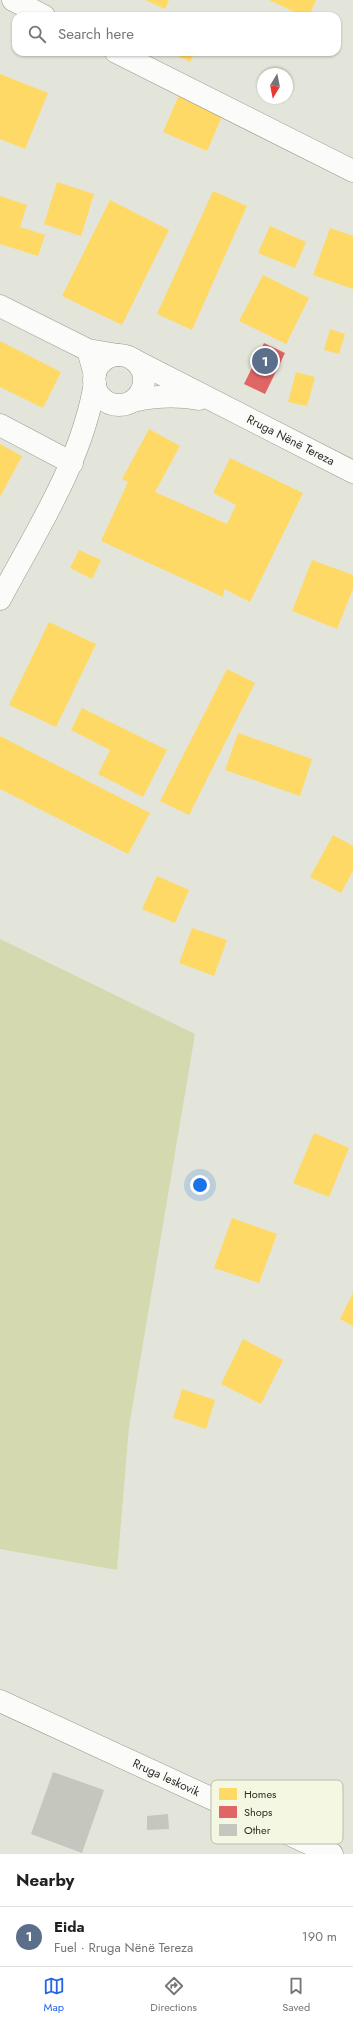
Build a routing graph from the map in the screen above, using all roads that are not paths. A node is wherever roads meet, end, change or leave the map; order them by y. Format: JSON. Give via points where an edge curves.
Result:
{"nodes":[{"id":1,"x":13,"y":0,"type":"edge"},
{"id":2,"x":36,"y":12,"type":"edge"},
{"id":3,"x":124,"y":56,"type":"edge"},
{"id":4,"x":353,"y":171,"type":"edge"},
{"id":5,"x":0,"y":306,"type":"edge"},
{"id":6,"x":88,"y":350,"type":"junction"},
{"id":7,"x":126,"y":357,"type":"junction"},
{"id":8,"x":95,"y":379,"type":"junction"},
{"id":9,"x":129,"y":402,"type":"junction"},
{"id":10,"x":229,"y":410,"type":"junction"},
{"id":11,"x":0,"y":425,"type":"edge"},
{"id":12,"x":72,"y":462,"type":"junction"},
{"id":13,"x":353,"y":472,"type":"edge"},
{"id":14,"x":0,"y":599,"type":"edge"},
{"id":15,"x":0,"y":1701,"type":"edge"},
{"id":16,"x":211,"y":1798,"type":"edge"},
{"id":17,"x":310,"y":1844,"type":"edge"},
{"id":18,"x":332,"y":1854,"type":"edge"}],
"edges":[{"from":1,"to":2,"type":"street"},
{"from":3,"to":4,"type":"street"},
{"from":5,"to":6,"type":"street","name":"Rruga Nënë Tereza"},
{"from":6,"to":7,"type":"street","name":"Rruga Nënë Tereza"},
{"from":6,"to":8,"type":"street"},
{"from":7,"to":8,"type":"street","via":[[103,361],[97,368]]},
{"from":7,"to":9,"type":"street","via":[[143,372],[144,381],[143,388]]},
{"from":7,"to":10,"type":"street","name":"Rruga Nënë Tereza"},
{"from":8,"to":9,"type":"street","name":"Rruga Nënë Tereza","via":[[102,398],[109,403]]},
{"from":8,"to":12,"type":"street","via":[[88,416]]},
{"from":9,"to":10,"type":"street","name":"Rruga Nënë Tereza","via":[[152,396],[176,396],[198,399]]},
{"from":9,"to":12,"type":"street","via":[[96,427]]},
{"from":10,"to":13,"type":"street","name":"Rruga Nënë Tereza"},
{"from":11,"to":12,"type":"street"},
{"from":12,"to":14,"type":"street"},
{"from":15,"to":16,"type":"street","name":"Rruga leskovik"},
{"from":17,"to":18,"type":"street","name":"Rruga leskovik"}]}
